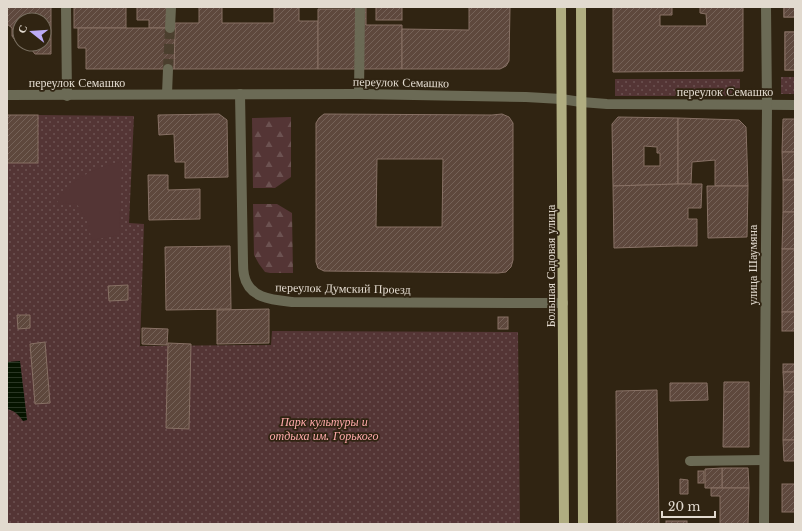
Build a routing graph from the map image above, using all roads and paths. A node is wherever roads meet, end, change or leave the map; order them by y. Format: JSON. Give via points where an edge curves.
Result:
{"nodes":[{"id":1,"x":66,"y":7,"type":"edge"},
{"id":2,"x":170,"y":7,"type":"edge"},
{"id":3,"x":360,"y":7,"type":"edge"},
{"id":4,"x":561,"y":7,"type":"edge"},
{"id":5,"x":581,"y":7,"type":"edge"},
{"id":6,"x":766,"y":7,"type":"edge"},
{"id":7,"x":170,"y":28,"type":"tunnel mouth"},
{"id":8,"x":168,"y":69,"type":"tunnel mouth"},
{"id":9,"x":167,"y":94,"type":"junction"},
{"id":10,"x":240,"y":94,"type":"junction"},
{"id":11,"x":359,"y":94,"type":"junction"},
{"id":12,"x":7,"y":95,"type":"edge"},
{"id":13,"x":67,"y":96,"type":"junction"},
{"id":14,"x":561,"y":99,"type":"junction"},
{"id":15,"x":581,"y":102,"type":"junction"},
{"id":16,"x":767,"y":104,"type":"junction"},
{"id":17,"x":795,"y":105,"type":"edge"},
{"id":18,"x":563,"y":303,"type":"junction"},
{"id":19,"x":764,"y":460,"type":"junction"},
{"id":20,"x":690,"y":461,"type":"dead end"},
{"id":21,"x":564,"y":524,"type":"edge"},
{"id":22,"x":583,"y":524,"type":"edge"},
{"id":23,"x":764,"y":524,"type":"edge"}],
"edges":[{"from":1,"to":13,"type":"street"},
{"from":2,"to":7,"type":"street"},
{"from":3,"to":11,"type":"street"},
{"from":4,"to":14,"type":"main road","name":"Большая Садовая улица"},
{"from":5,"to":15,"type":"main road"},
{"from":6,"to":16,"type":"street","name":"улица Шаумяна"},
{"from":8,"to":9,"type":"street"},
{"from":9,"to":10,"type":"street","name":"переулок Семашко"},
{"from":9,"to":13,"type":"street","name":"переулок Семашко"},
{"from":10,"to":11,"type":"street","name":"переулок Семашко"},
{"from":10,"to":18,"type":"street","name":"переулок Думский Проезд","via":[[242,262],[249,288],[257,295],[293,302]]},
{"from":11,"to":14,"type":"street","name":"переулок Семашко"},
{"from":12,"to":13,"type":"street","name":"переулок Семашко"},
{"from":14,"to":15,"type":"street","name":"переулок Семашко"},
{"from":14,"to":18,"type":"main road","name":"Большая Садовая улица"},
{"from":15,"to":16,"type":"street","name":"переулок Семашко"},
{"from":15,"to":22,"type":"main road"},
{"from":16,"to":17,"type":"street","name":"переулок Семашко"},
{"from":16,"to":19,"type":"street","name":"улица Шаумяна"},
{"from":18,"to":21,"type":"main road","name":"Большая Садовая улица"},
{"from":19,"to":20,"type":"street"},
{"from":19,"to":23,"type":"street","name":"улица Шаумяна"}]}
